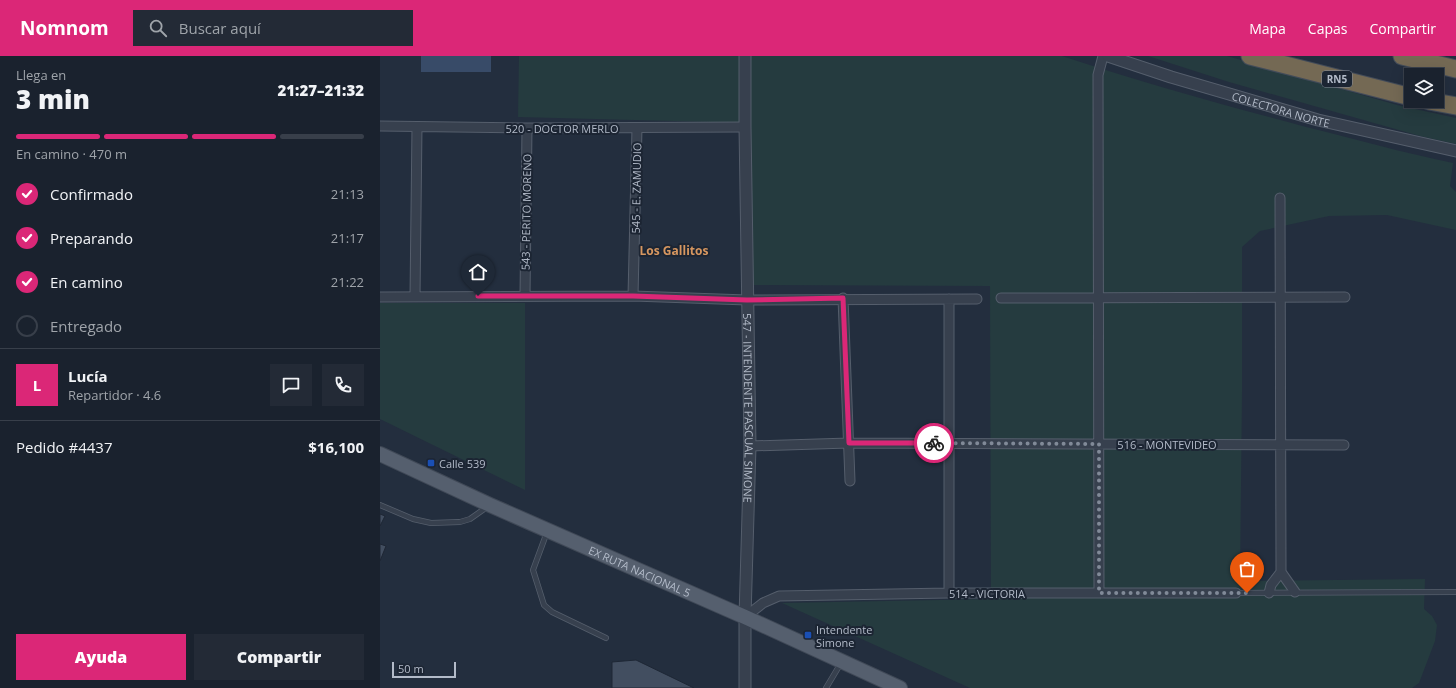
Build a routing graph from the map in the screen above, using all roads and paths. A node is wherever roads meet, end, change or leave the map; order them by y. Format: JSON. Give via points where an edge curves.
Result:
{"nodes":[{"id":1,"x":745,"y":56,"type":"edge"},
{"id":2,"x":1103,"y":56,"type":"edge"},
{"id":3,"x":1108,"y":56,"type":"edge"},
{"id":4,"x":1250,"y":56,"type":"edge"},
{"id":5,"x":1402,"y":56,"type":"edge"},
{"id":6,"x":1456,"y":69,"type":"edge"},
{"id":7,"x":1404,"y":95,"type":"edge"},
{"id":8,"x":1444,"y":104,"type":"edge"},
{"id":9,"x":1456,"y":106,"type":"edge"},
{"id":10,"x":380,"y":126,"type":"edge"},
{"id":11,"x":416,"y":127,"type":"junction"},
{"id":12,"x":745,"y":127,"type":"junction"},
{"id":13,"x":527,"y":128,"type":"junction"},
{"id":14,"x":637,"y":128,"type":"junction"},
{"id":15,"x":1456,"y":151,"type":"edge"},
{"id":16,"x":1280,"y":198,"type":"dead end"},
{"id":17,"x":415,"y":296,"type":"junction"},
{"id":18,"x":525,"y":296,"type":"junction"},
{"id":19,"x":633,"y":296,"type":"junction"},
{"id":20,"x":380,"y":297,"type":"edge"},
{"id":21,"x":1280,"y":297,"type":"junction"},
{"id":22,"x":1344,"y":297,"type":"dead end"},
{"id":23,"x":843,"y":298,"type":"junction"},
{"id":24,"x":1001,"y":298,"type":"dead end"},
{"id":25,"x":1099,"y":298,"type":"junction"},
{"id":26,"x":949,"y":299,"type":"junction"},
{"id":27,"x":977,"y":299,"type":"dead end"},
{"id":28,"x":747,"y":300,"type":"junction"},
{"id":29,"x":849,"y":443,"type":"junction"},
{"id":30,"x":948,"y":444,"type":"junction"},
{"id":31,"x":1099,"y":444,"type":"junction"},
{"id":32,"x":1281,"y":444,"type":"junction"},
{"id":33,"x":1344,"y":445,"type":"dead end"},
{"id":34,"x":750,"y":446,"type":"junction"},
{"id":35,"x":380,"y":454,"type":"edge"},
{"id":36,"x":850,"y":481,"type":"dead end"},
{"id":37,"x":380,"y":505,"type":"edge"},
{"id":38,"x":490,"y":505,"type":"junction"},
{"id":39,"x":548,"y":530,"type":"junction"},
{"id":40,"x":1281,"y":572,"type":"junction"},
{"id":41,"x":1295,"y":592,"type":"junction"},
{"id":42,"x":1456,"y":592,"type":"edge"},
{"id":43,"x":949,"y":593,"type":"junction"},
{"id":44,"x":1099,"y":593,"type":"junction"},
{"id":45,"x":1236,"y":593,"type":"joint"},
{"id":46,"x":1269,"y":593,"type":"junction"},
{"id":47,"x":745,"y":617,"type":"junction"},
{"id":48,"x":606,"y":638,"type":"dead end"},
{"id":49,"x":842,"y":661,"type":"junction"},
{"id":50,"x":745,"y":688,"type":"edge"},
{"id":51,"x":826,"y":688,"type":"edge"},
{"id":52,"x":900,"y":688,"type":"edge"}],
"edges":[{"from":1,"to":12,"type":"street","name":"547 - INTENDENTE PASCUAL SIMONE"},
{"from":2,"to":25,"type":"street","via":[[1098,75]]},
{"from":3,"to":15,"type":"street","name":"COLECTORA NORTE","via":[[1318,120]]},
{"from":4,"to":7,"type":"highway","number":"RN5"},
{"from":5,"to":6,"type":"highway"},
{"from":8,"to":9,"type":"highway"},
{"from":10,"to":11,"type":"street","name":"520 - DOCTOR MERLO"},
{"from":11,"to":13,"type":"street","name":"520 - DOCTOR MERLO"},
{"from":11,"to":17,"type":"street"},
{"from":12,"to":14,"type":"street","name":"520 - DOCTOR MERLO"},
{"from":12,"to":28,"type":"street","name":"547 - INTENDENTE PASCUAL SIMONE"},
{"from":13,"to":14,"type":"street","name":"520 - DOCTOR MERLO"},
{"from":13,"to":18,"type":"street","name":"543 - PERITO MORENO"},
{"from":14,"to":19,"type":"street","name":"545 - E. ZAMUDIO"},
{"from":16,"to":21,"type":"street"},
{"from":17,"to":18,"type":"street"},
{"from":17,"to":20,"type":"street"},
{"from":18,"to":19,"type":"street"},
{"from":19,"to":28,"type":"street"},
{"from":21,"to":22,"type":"street"},
{"from":21,"to":25,"type":"street"},
{"from":21,"to":32,"type":"street"},
{"from":23,"to":26,"type":"street"},
{"from":23,"to":28,"type":"street"},
{"from":23,"to":29,"type":"street"},
{"from":24,"to":25,"type":"street"},
{"from":25,"to":31,"type":"street"},
{"from":26,"to":27,"type":"street"},
{"from":26,"to":30,"type":"street"},
{"from":28,"to":34,"type":"street","name":"547 - INTENDENTE PASCUAL SIMONE"},
{"from":29,"to":30,"type":"street","name":"516 - MONTEVIDEO"},
{"from":29,"to":34,"type":"street","name":"516 - MONTEVIDEO"},
{"from":29,"to":36,"type":"street"},
{"from":30,"to":31,"type":"street","name":"516 - MONTEVIDEO"},
{"from":30,"to":43,"type":"street"},
{"from":31,"to":32,"type":"street","name":"516 - MONTEVIDEO"},
{"from":31,"to":44,"type":"street"},
{"from":32,"to":33,"type":"street","name":"516 - MONTEVIDEO"},
{"from":32,"to":40,"type":"street"},
{"from":34,"to":47,"type":"street","name":"547 - INTENDENTE PASCUAL SIMONE"},
{"from":35,"to":38,"type":"main road","name":"EX RUTA NACIONAL 5"},
{"from":37,"to":38,"type":"lane","via":[[413,519],[431,522],[460,522],[470,519]]},
{"from":38,"to":39,"type":"main road","name":"EX RUTA NACIONAL 5"},
{"from":39,"to":47,"type":"main road","name":"EX RUTA NACIONAL 5"},
{"from":39,"to":48,"type":"lane","via":[[534,570],[544,605],[552,612]]},
{"from":40,"to":41,"type":"street"},
{"from":40,"to":46,"type":"street","via":[[1271,585]]},
{"from":41,"to":42,"type":"lane"},
{"from":41,"to":46,"type":"lane"},
{"from":43,"to":44,"type":"street","name":"514 - VICTORIA"},
{"from":43,"to":47,"type":"street","name":"514 - VICTORIA","via":[[778,596]]},
{"from":44,"to":45,"type":"street","name":"514 - VICTORIA"},
{"from":45,"to":46,"type":"lane"},
{"from":47,"to":49,"type":"main road","name":"EX RUTA NACIONAL 5"},
{"from":47,"to":50,"type":"street","name":"547 - INTENDENTE PASCUAL SIMONE"},
{"from":49,"to":51,"type":"lane"},
{"from":49,"to":52,"type":"main road","name":"EX RUTA NACIONAL 5"}]}
